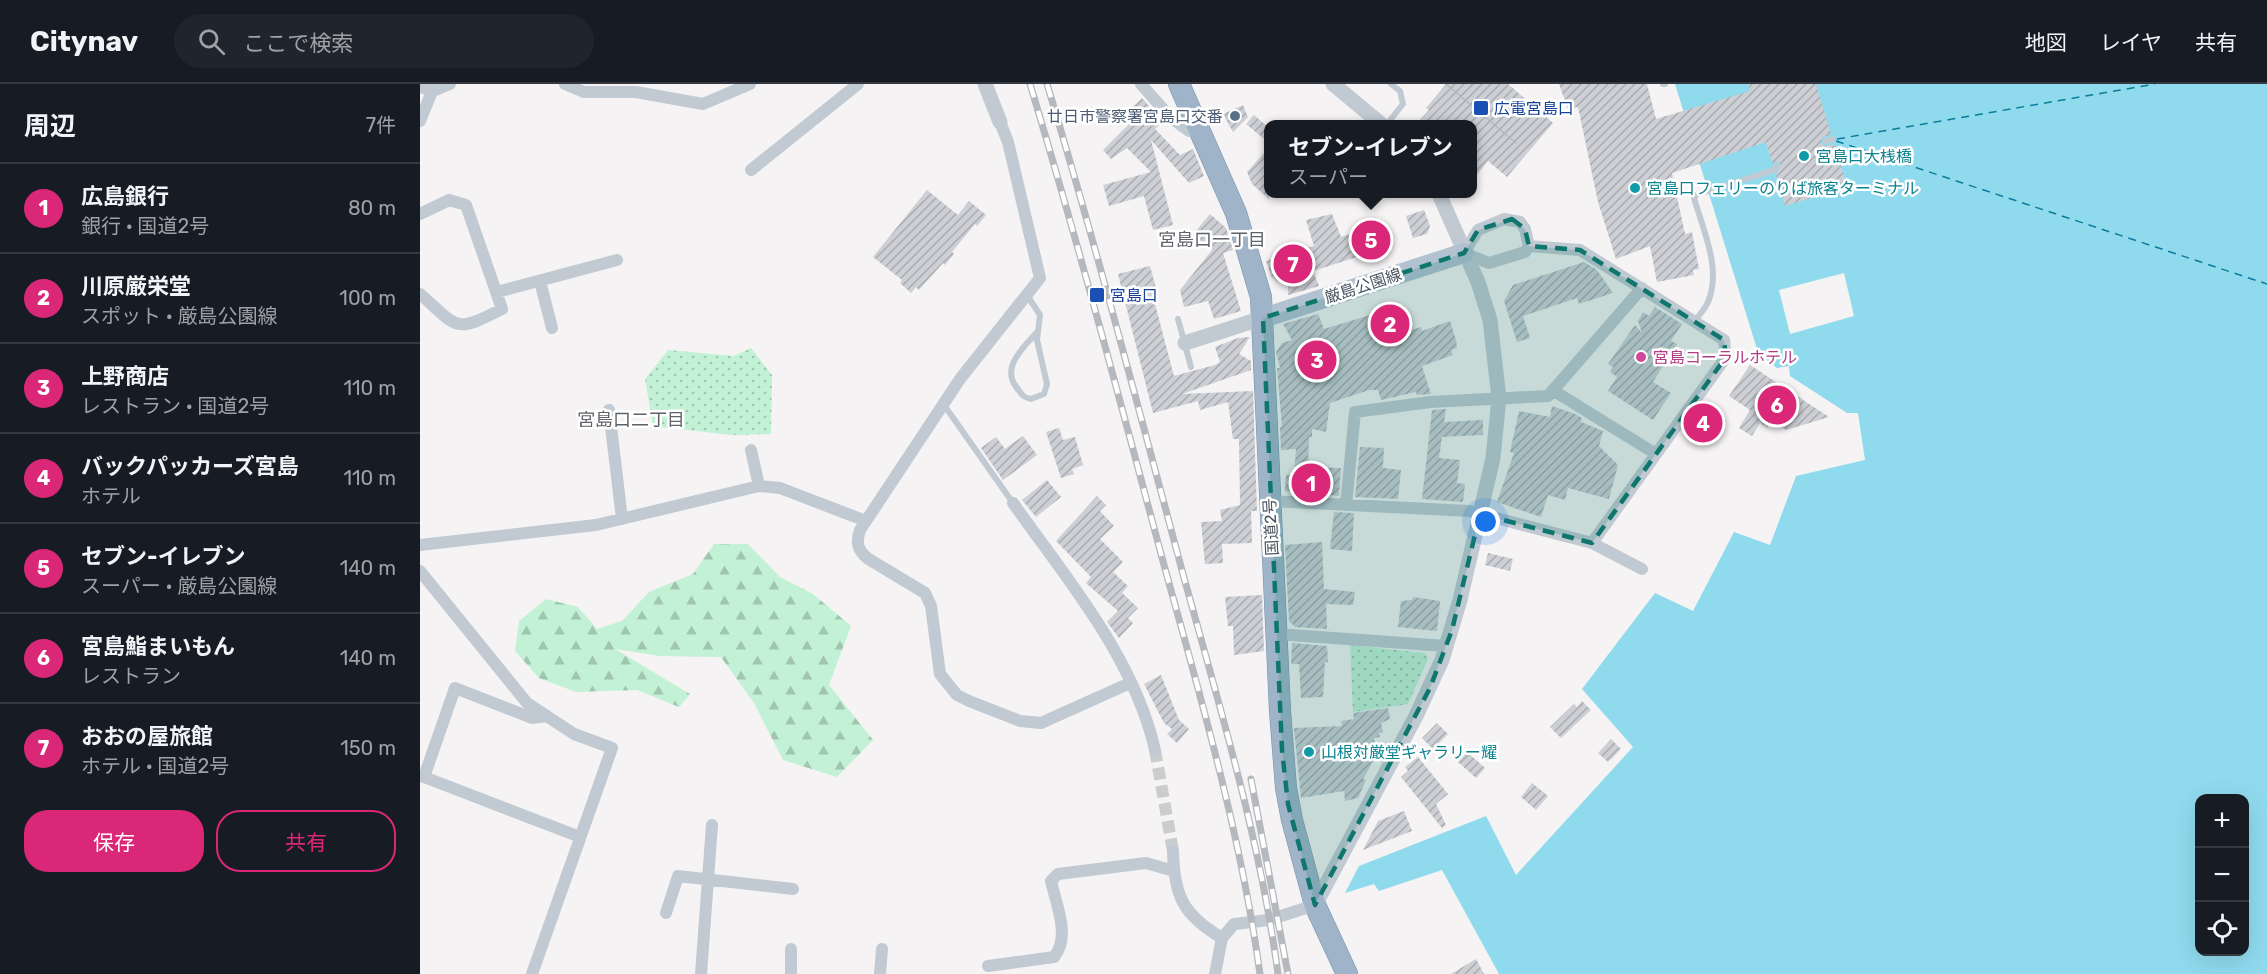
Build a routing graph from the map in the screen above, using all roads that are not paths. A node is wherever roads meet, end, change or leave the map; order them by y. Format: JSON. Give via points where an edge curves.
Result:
{"nodes":[{"id":1,"x":450,"y":84,"type":"edge"},
{"id":2,"x":565,"y":84,"type":"edge"},
{"id":3,"x":750,"y":84,"type":"edge"},
{"id":4,"x":858,"y":84,"type":"edge"},
{"id":5,"x":986,"y":84,"type":"edge"},
{"id":6,"x":1141,"y":84,"type":"edge"},
{"id":7,"x":1179,"y":84,"type":"edge"},
{"id":8,"x":1333,"y":84,"type":"edge"},
{"id":9,"x":1391,"y":84,"type":"edge"},
{"id":10,"x":420,"y":87,"type":"edge"},
{"id":11,"x":434,"y":88,"type":"edge"},
{"id":12,"x":1376,"y":120,"type":"edge"},
{"id":13,"x":1389,"y":120,"type":"edge"},
{"id":14,"x":420,"y":121,"type":"edge"},
{"id":15,"x":1000,"y":122,"type":"joint"},
{"id":16,"x":1199,"y":129,"type":"junction"},
{"id":17,"x":1775,"y":168,"type":"dead end"},
{"id":18,"x":751,"y":170,"type":"dead end"},
{"id":19,"x":1441,"y":198,"type":"edge"},
{"id":20,"x":420,"y":214,"type":"edge"},
{"id":21,"x":1529,"y":246,"type":"junction"},
{"id":22,"x":1464,"y":252,"type":"junction"},
{"id":23,"x":617,"y":260,"type":"dead end"},
{"id":24,"x":540,"y":281,"type":"junction"},
{"id":25,"x":1642,"y":288,"type":"junction"},
{"id":26,"x":497,"y":292,"type":"junction"},
{"id":27,"x":420,"y":294,"type":"edge"},
{"id":28,"x":1027,"y":295,"type":"junction"},
{"id":29,"x":1263,"y":318,"type":"junction"},
{"id":30,"x":1178,"y":319,"type":"dead end"},
{"id":31,"x":1695,"y":322,"type":"junction"},
{"id":32,"x":552,"y":328,"type":"dead end"},
{"id":33,"x":1038,"y":331,"type":"junction"},
{"id":34,"x":1185,"y":343,"type":"junction"},
{"id":35,"x":1022,"y":351,"type":"junction"},
{"id":36,"x":1040,"y":355,"type":"junction"},
{"id":37,"x":1191,"y":367,"type":"dead end"},
{"id":38,"x":1554,"y":391,"type":"junction"},
{"id":39,"x":1499,"y":398,"type":"junction"},
{"id":40,"x":944,"y":405,"type":"junction"},
{"id":41,"x":609,"y":410,"type":"dead end"},
{"id":42,"x":751,"y":450,"type":"dead end"},
{"id":43,"x":1656,"y":454,"type":"junction"},
{"id":44,"x":759,"y":486,"type":"junction"},
{"id":45,"x":1270,"y":501,"type":"junction"},
{"id":46,"x":1013,"y":502,"type":"joint"},
{"id":47,"x":1346,"y":505,"type":"junction"},
{"id":48,"x":1480,"y":514,"type":"junction"},
{"id":49,"x":622,"y":519,"type":"junction"},
{"id":50,"x":866,"y":520,"type":"junction"},
{"id":51,"x":1592,"y":543,"type":"junction"},
{"id":52,"x":420,"y":545,"type":"edge"},
{"id":53,"x":1642,"y":569,"type":"dead end"},
{"id":54,"x":420,"y":571,"type":"edge"},
{"id":55,"x":1276,"y":634,"type":"junction"},
{"id":56,"x":1446,"y":646,"type":"junction"},
{"id":57,"x":1130,"y":683,"type":"junction"},
{"id":58,"x":547,"y":716,"type":"junction"},
{"id":59,"x":1155,"y":750,"type":"tunnel mouth"},
{"id":60,"x":712,"y":825,"type":"dead end"},
{"id":61,"x":580,"y":837,"type":"junction"},
{"id":62,"x":1173,"y":851,"type":"tunnel mouth"},
{"id":63,"x":1174,"y":871,"type":"junction"},
{"id":64,"x":708,"y":879,"type":"junction"},
{"id":65,"x":793,"y":889,"type":"dead end"},
{"id":66,"x":1315,"y":905,"type":"junction"},
{"id":67,"x":666,"y":912,"type":"dead end"},
{"id":68,"x":1222,"y":938,"type":"junction"},
{"id":69,"x":791,"y":949,"type":"dead end"},
{"id":70,"x":882,"y":949,"type":"dead end"},
{"id":71,"x":988,"y":966,"type":"dead end"},
{"id":72,"x":532,"y":974,"type":"edge"},
{"id":73,"x":701,"y":974,"type":"edge"},
{"id":74,"x":791,"y":974,"type":"edge"},
{"id":75,"x":880,"y":974,"type":"edge"},
{"id":76,"x":1215,"y":974,"type":"edge"},
{"id":77,"x":1347,"y":974,"type":"edge"}],
"edges":[{"from":1,"to":11,"type":"street"},
{"from":2,"to":3,"type":"street","via":[[584,92],[636,92],[703,104]]},
{"from":4,"to":18,"type":"street"},
{"from":5,"to":15,"type":"street"},
{"from":6,"to":16,"type":"street","via":[[1171,118],[1189,131]]},
{"from":7,"to":16,"type":"highway","name":"国道2号"},
{"from":8,"to":12,"type":"street"},
{"from":9,"to":13,"type":"lane","via":[[1400,91],[1403,104]]},
{"from":10,"to":11,"type":"street"},
{"from":11,"to":14,"type":"street"},
{"from":15,"to":28,"type":"street","via":[[1040,278]]},
{"from":16,"to":29,"type":"highway","name":"国道2号","via":[[1243,233]]},
{"from":17,"to":31,"type":"lane","via":[[1694,198],[1712,260],[1713,279],[1709,302]]},
{"from":19,"to":22,"type":"street"},
{"from":20,"to":26,"type":"street","via":[[449,200],[466,205]]},
{"from":21,"to":22,"type":"street","via":[[1522,253],[1494,263]]},
{"from":21,"to":22,"type":"street","via":[[1520,222],[1504,219],[1478,230]]},
{"from":21,"to":25,"type":"street","via":[[1580,250]]},
{"from":22,"to":29,"type":"main road","name":"厳島公園線"},
{"from":22,"to":39,"type":"street","via":[[1490,320]]},
{"from":23,"to":24,"type":"street"},
{"from":24,"to":26,"type":"street"},
{"from":24,"to":32,"type":"street"},
{"from":25,"to":31,"type":"street"},
{"from":25,"to":38,"type":"street"},
{"from":26,"to":27,"type":"street","via":[[502,309],[470,326],[456,325]]},
{"from":28,"to":33,"type":"lane","via":[[1038,310]]},
{"from":28,"to":40,"type":"street"},
{"from":29,"to":34,"type":"street"},
{"from":29,"to":45,"type":"highway","name":"国道2号"},
{"from":30,"to":34,"type":"lane"},
{"from":31,"to":43,"type":"street","via":[[1724,340],[1726,357]]},
{"from":33,"to":35,"type":"lane"},
{"from":33,"to":36,"type":"lane"},
{"from":34,"to":37,"type":"lane"},
{"from":35,"to":36,"type":"lane","via":[[1029,349]]},
{"from":35,"to":36,"type":"lane","via":[[1010,376],[1026,398],[1040,397],[1046,389]]},
{"from":38,"to":39,"type":"street","via":[[1548,396]]},
{"from":38,"to":43,"type":"street"},
{"from":39,"to":47,"type":"street","via":[[1355,412]]},
{"from":39,"to":48,"type":"street","via":[[1497,436]]},
{"from":40,"to":46,"type":"lane"},
{"from":40,"to":50,"type":"street"},
{"from":41,"to":49,"type":"street"},
{"from":42,"to":44,"type":"street"},
{"from":43,"to":51,"type":"street"},
{"from":44,"to":49,"type":"street"},
{"from":44,"to":50,"type":"street","via":[[780,488]]},
{"from":45,"to":47,"type":"street"},
{"from":45,"to":55,"type":"highway","name":"国道2号"},
{"from":46,"to":57,"type":"street","via":[[1108,638]]},
{"from":47,"to":48,"type":"street"},
{"from":48,"to":51,"type":"street"},
{"from":48,"to":56,"type":"street"},
{"from":49,"to":52,"type":"street"},
{"from":50,"to":57,"type":"street","via":[[856,540],[859,550],[926,593],[940,674],[957,695],[1020,721],[1041,723]]},
{"from":51,"to":53,"type":"street"},
{"from":54,"to":58,"type":"street","via":[[527,703]]},
{"from":55,"to":56,"type":"street"},
{"from":55,"to":66,"type":"highway","name":"国道2号","via":[[1288,804]]},
{"from":56,"to":66,"type":"street","via":[[1416,716]]},
{"from":57,"to":59,"type":"street"},
{"from":58,"to":61,"type":"street","via":[[574,734],[612,748]]},
{"from":58,"to":61,"type":"street","via":[[532,718],[455,688],[424,777]]},
{"from":60,"to":64,"type":"street"},
{"from":61,"to":72,"type":"street"},
{"from":62,"to":63,"type":"street"},
{"from":63,"to":68,"type":"street","via":[[1178,893],[1188,912]]},
{"from":63,"to":71,"type":"street","via":[[1146,863],[1058,874],[1051,881],[1063,936],[1061,948],[1054,957]]},
{"from":64,"to":65,"type":"street"},
{"from":64,"to":67,"type":"street","via":[[678,876]]},
{"from":64,"to":73,"type":"street"},
{"from":66,"to":68,"type":"street","via":[[1269,920],[1234,924]]},
{"from":66,"to":77,"type":"highway","name":"国道2号"},
{"from":68,"to":76,"type":"street"},
{"from":69,"to":74,"type":"street"},
{"from":70,"to":75,"type":"street"}]}
